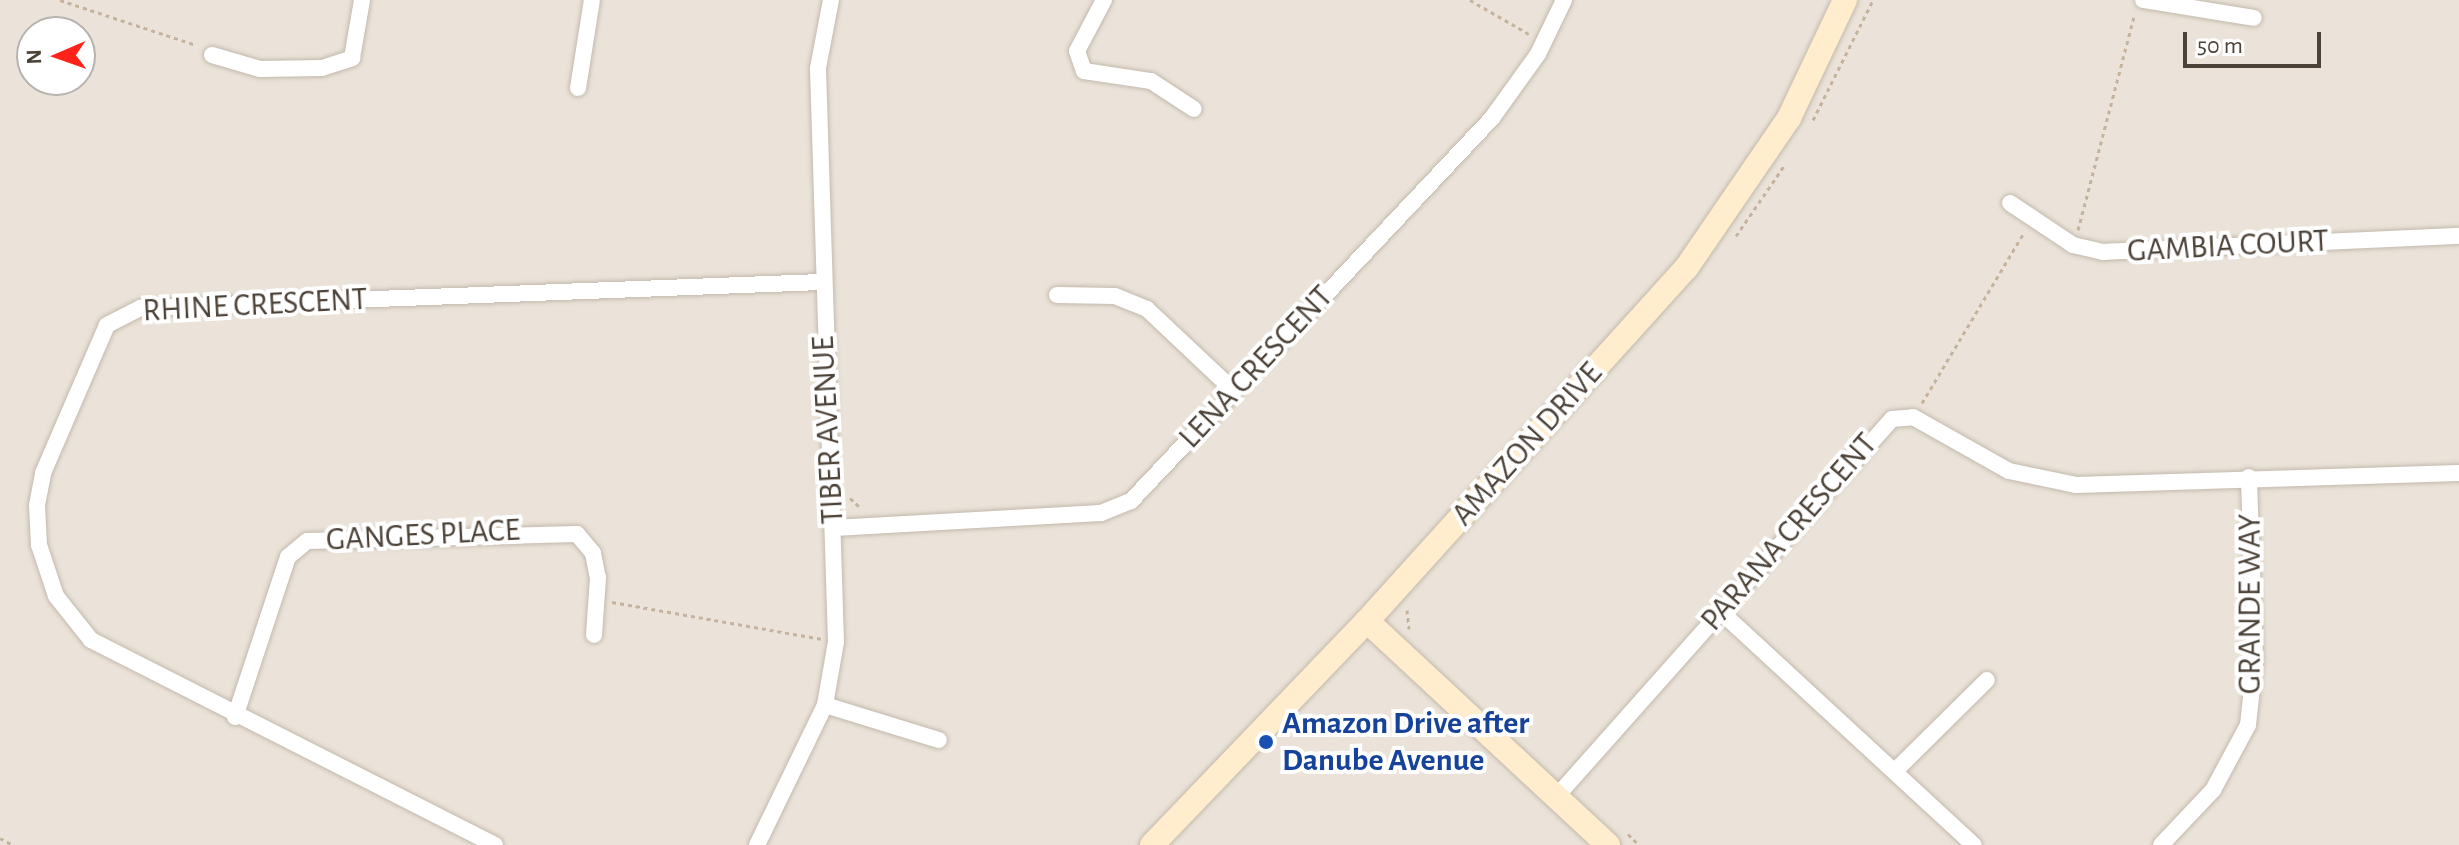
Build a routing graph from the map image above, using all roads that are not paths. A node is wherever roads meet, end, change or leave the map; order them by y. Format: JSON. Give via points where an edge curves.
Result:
{"nodes":[{"id":1,"x":362,"y":0,"type":"edge"},
{"id":2,"x":592,"y":0,"type":"edge"},
{"id":3,"x":831,"y":0,"type":"edge"},
{"id":4,"x":1104,"y":0,"type":"edge"},
{"id":5,"x":1564,"y":0,"type":"edge"},
{"id":6,"x":1845,"y":0,"type":"edge"},
{"id":7,"x":2141,"y":0,"type":"edge"},
{"id":8,"x":2254,"y":18,"type":"dead end"},
{"id":9,"x":212,"y":55,"type":"road end"},
{"id":10,"x":578,"y":88,"type":"dead end"},
{"id":11,"x":1194,"y":109,"type":"dead end"},
{"id":12,"x":2010,"y":203,"type":"dead end"},
{"id":13,"x":2459,"y":236,"type":"edge"},
{"id":14,"x":820,"y":282,"type":"junction"},
{"id":15,"x":1057,"y":295,"type":"dead end"},
{"id":16,"x":1233,"y":390,"type":"junction"},
{"id":17,"x":2459,"y":473,"type":"edge"},
{"id":18,"x":2249,"y":477,"type":"junction"},
{"id":19,"x":834,"y":528,"type":"junction"},
{"id":20,"x":1720,"y":611,"type":"junction"},
{"id":21,"x":1367,"y":621,"type":"junction"},
{"id":22,"x":594,"y":635,"type":"dead end"},
{"id":23,"x":1987,"y":680,"type":"dead end"},
{"id":24,"x":825,"y":705,"type":"junction"},
{"id":25,"x":235,"y":717,"type":"junction"},
{"id":26,"x":939,"y":740,"type":"dead end"},
{"id":27,"x":1898,"y":768,"type":"junction"},
{"id":28,"x":1557,"y":796,"type":"junction"},
{"id":29,"x":1612,"y":834,"type":"edge"},
{"id":30,"x":495,"y":845,"type":"edge"},
{"id":31,"x":757,"y":845,"type":"edge"},
{"id":32,"x":1152,"y":845,"type":"edge"},
{"id":33,"x":1974,"y":845,"type":"edge"},
{"id":34,"x":2161,"y":845,"type":"edge"}],
"edges":[{"from":1,"to":9,"type":"street","via":[[352,58],[322,68],[260,69]]},
{"from":2,"to":10,"type":"street"},
{"from":3,"to":14,"type":"street","name":"TIBER AVENUE","via":[[818,68]]},
{"from":4,"to":11,"type":"street","via":[[1077,51],[1084,71],[1151,81]]},
{"from":5,"to":16,"type":"street","name":"LENA CRESCENT","via":[[1544,42],[1492,118]]},
{"from":6,"to":21,"type":"street","name":"AMAZON DRIVE","via":[[1789,118],[1687,267]]},
{"from":7,"to":8,"type":"street"},
{"from":12,"to":13,"type":"street","name":"GAMBIA COURT","via":[[2073,245],[2103,252]]},
{"from":14,"to":19,"type":"street","name":"TIBER AVENUE"},
{"from":14,"to":25,"type":"street","name":"RHINE CRESCENT","via":[[120,312],[107,325],[43,473],[39,545],[56,596],[91,640]]},
{"from":15,"to":16,"type":"street","via":[[1115,296],[1147,309]]},
{"from":16,"to":19,"type":"street","name":"LENA CRESCENT","via":[[1131,501],[1101,513]]},
{"from":17,"to":18,"type":"street","name":"PARANA CRESCENT"},
{"from":18,"to":20,"type":"street","name":"PARANA CRESCENT","via":[[2076,485],[2009,471],[1913,417],[1876,430]]},
{"from":18,"to":34,"type":"street","name":"GRANDE WAY","via":[[2255,661],[2248,725],[2213,790]]},
{"from":19,"to":24,"type":"street","name":"TIBER AVENUE","via":[[836,642]]},
{"from":20,"to":27,"type":"street"},
{"from":20,"to":28,"type":"street","name":"PARANA CRESCENT"},
{"from":21,"to":28,"type":"street"},
{"from":21,"to":32,"type":"street","name":"AMAZON DRIVE"},
{"from":22,"to":25,"type":"street","name":"GANGES PLACE","via":[[593,553],[577,534],[307,541],[288,557]]},
{"from":23,"to":27,"type":"street"},
{"from":24,"to":26,"type":"street"},
{"from":24,"to":31,"type":"street","name":"TIBER AVENUE"},
{"from":25,"to":30,"type":"street","name":"RHINE CRESCENT"},
{"from":27,"to":33,"type":"street"},
{"from":28,"to":29,"type":"street"}]}
